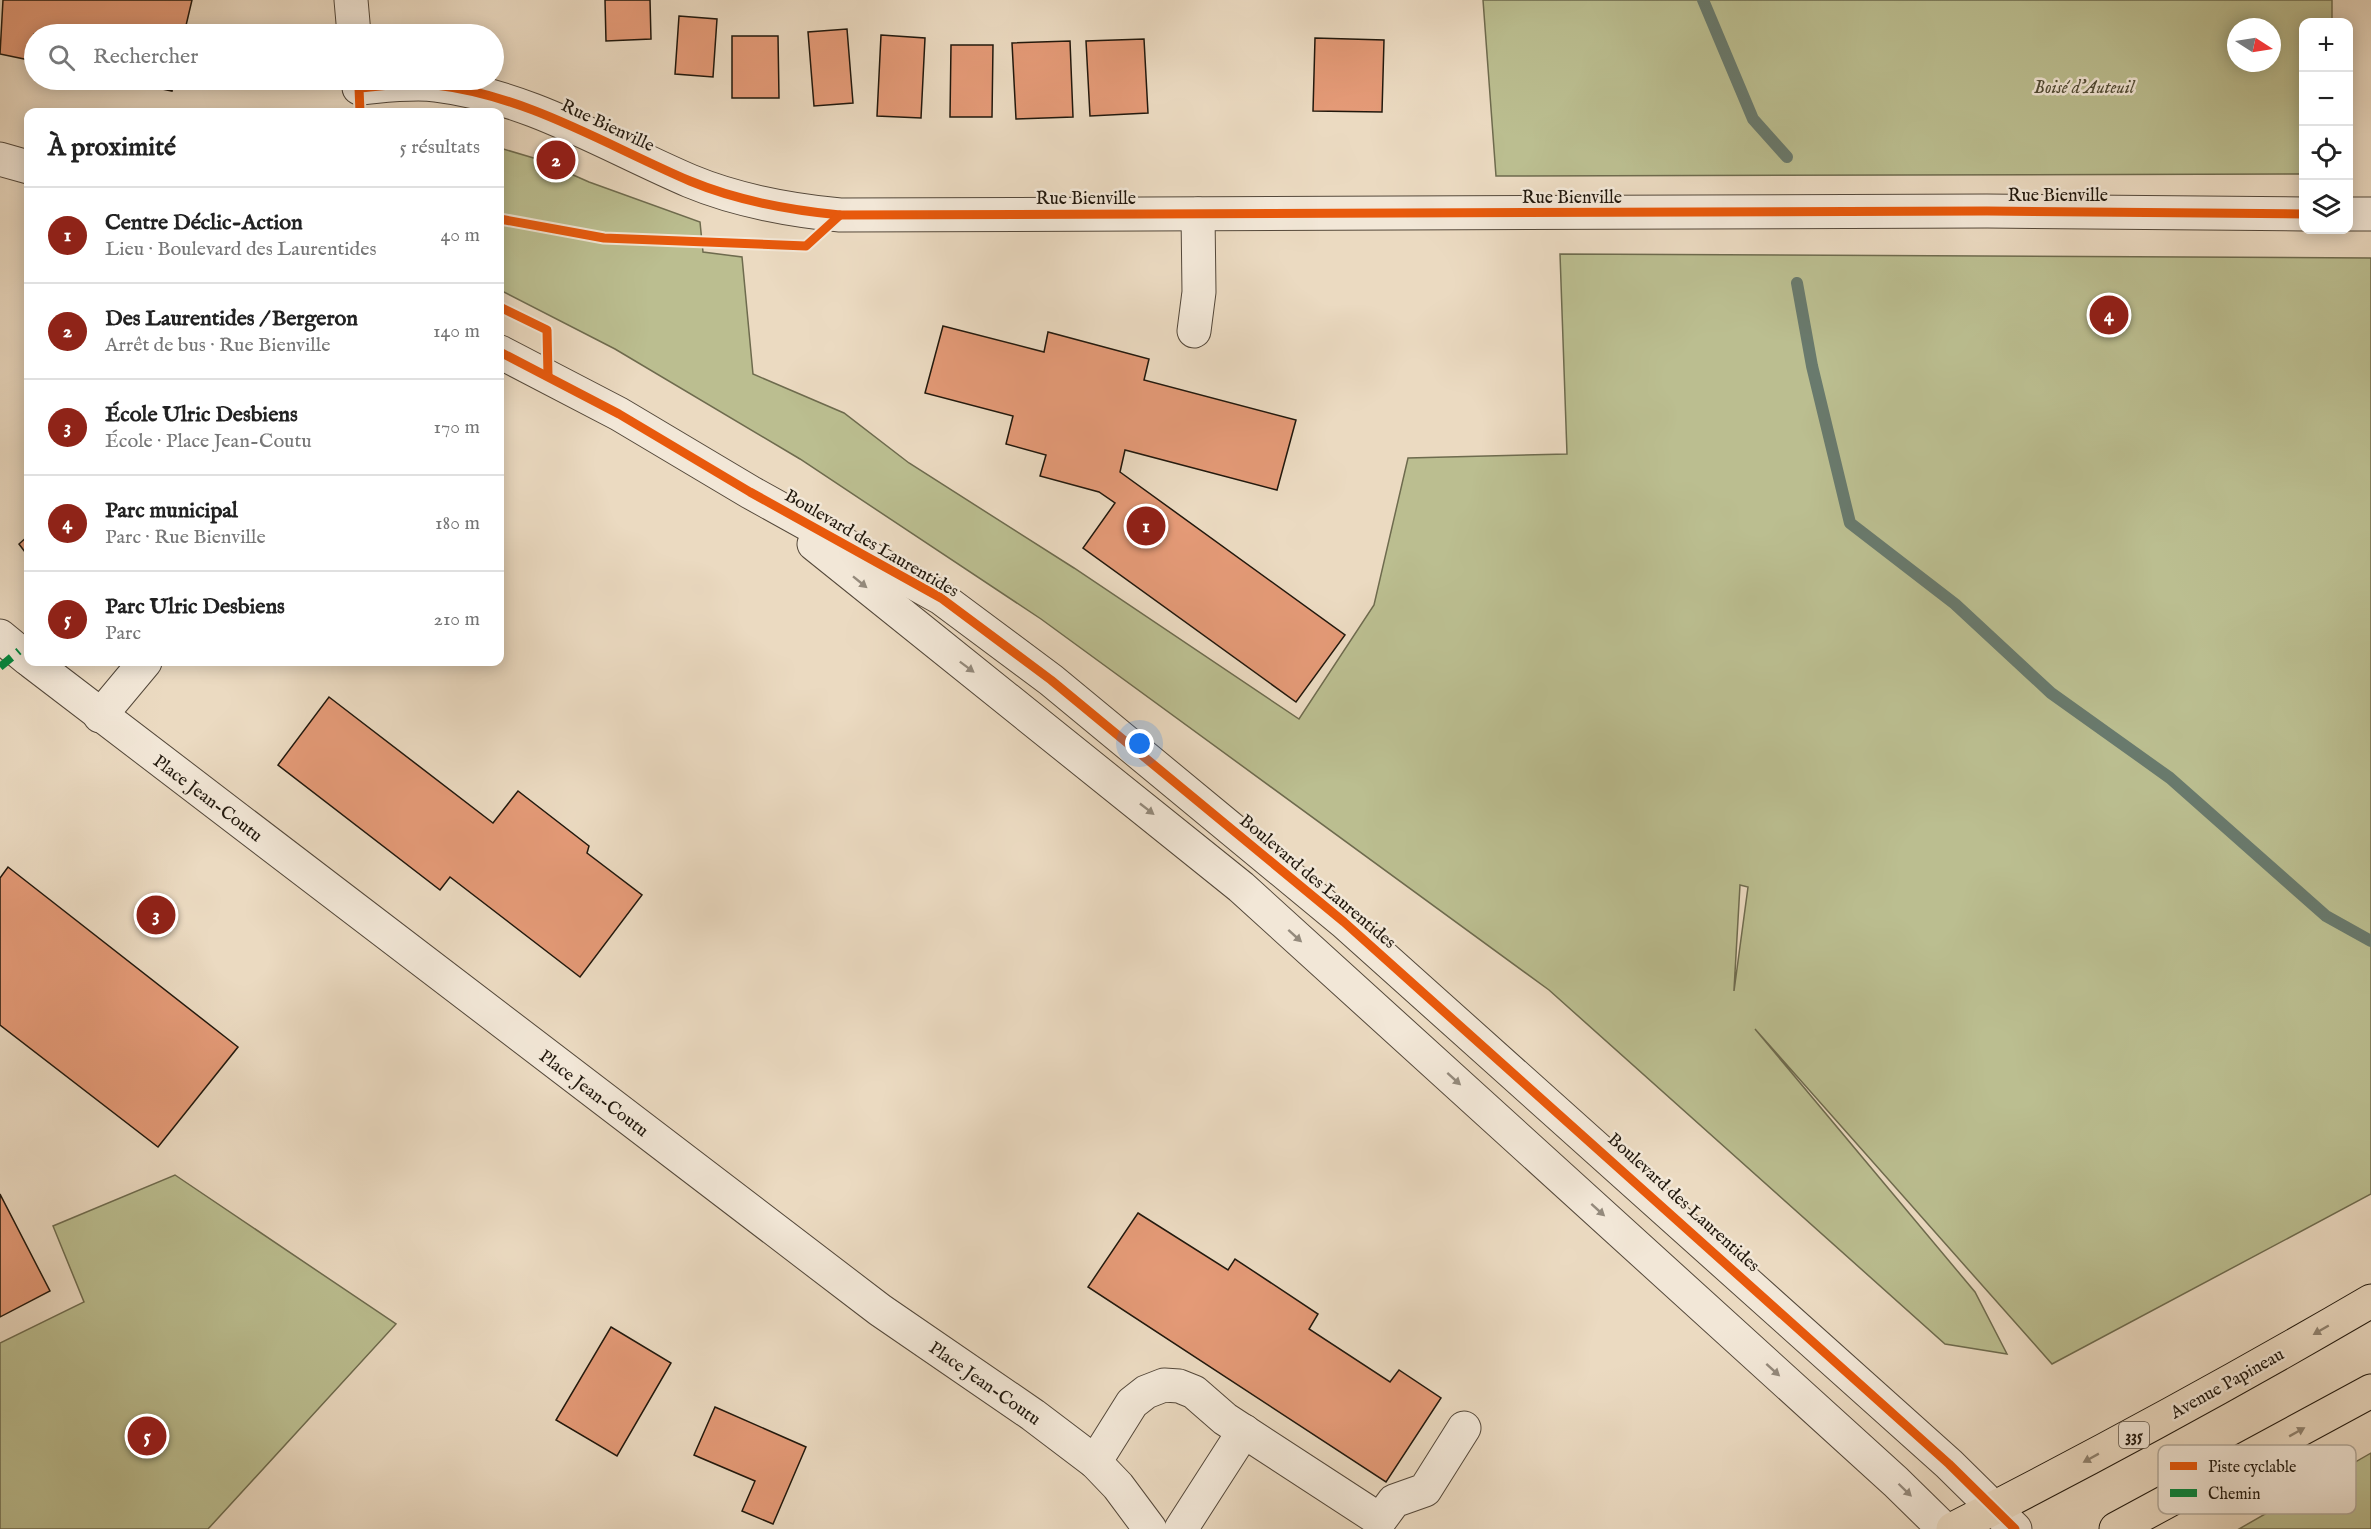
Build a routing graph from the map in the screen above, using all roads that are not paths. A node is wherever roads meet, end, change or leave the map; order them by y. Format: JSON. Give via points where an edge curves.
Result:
{"nodes":[{"id":1,"x":351,"y":0,"type":"edge"},
{"id":2,"x":353,"y":24,"type":"edge"},
{"id":3,"x":388,"y":90,"type":"edge"},
{"id":4,"x":459,"y":90,"type":"edge"},
{"id":5,"x":359,"y":93,"type":"edge"},
{"id":6,"x":0,"y":159,"type":"edge"},
{"id":7,"x":24,"y":165,"type":"edge"},
{"id":8,"x":1198,"y":214,"type":"junction"},
{"id":9,"x":2299,"y":214,"type":"edge"},
{"id":10,"x":2353,"y":214,"type":"edge"},
{"id":11,"x":2371,"y":214,"type":"edge"},
{"id":12,"x":1194,"y":331,"type":"dead end"},
{"id":13,"x":504,"y":354,"type":"edge"},
{"id":14,"x":750,"y":492,"type":"junction"},
{"id":15,"x":0,"y":636,"type":"edge"},
{"id":16,"x":24,"y":655,"type":"edge"},
{"id":17,"x":38,"y":666,"type":"edge"},
{"id":18,"x":142,"y":666,"type":"edge"},
{"id":19,"x":100,"y":716,"type":"junction"},
{"id":20,"x":2371,"y":1301,"type":"edge"},
{"id":21,"x":2371,"y":1391,"type":"edge"},
{"id":22,"x":1464,"y":1428,"type":"dead end"},
{"id":23,"x":1244,"y":1431,"type":"junction"},
{"id":24,"x":2271,"y":1445,"type":"edge"},
{"id":25,"x":1095,"y":1462,"type":"junction"},
{"id":26,"x":2158,"y":1506,"type":"edge"},
{"id":27,"x":2005,"y":1518,"type":"edge"},
{"id":28,"x":1150,"y":1529,"type":"edge"},
{"id":29,"x":1180,"y":1529,"type":"edge"},
{"id":30,"x":1944,"y":1529,"type":"edge"},
{"id":31,"x":1953,"y":1529,"type":"edge"},
{"id":32,"x":2116,"y":1529,"type":"edge"}],
"edges":[{"from":1,"to":2,"type":"street"},
{"from":3,"to":5,"type":"street","name":"Rue Bienville"},
{"from":4,"to":8,"type":"street","name":"Rue Bienville","via":[[561,120],[692,182],[759,204],[798,211],[840,215]]},
{"from":6,"to":7,"type":"street"},
{"from":8,"to":9,"type":"street","name":"Rue Bienville"},
{"from":8,"to":12,"type":"street","via":[[1199,292]]},
{"from":10,"to":11,"type":"street"},
{"from":13,"to":14,"type":"street","name":"Boulevard des Laurentides","via":[[619,414]]},
{"from":14,"to":27,"type":"street","name":"Boulevard des Laurentides","via":[[941,598],[1127,741],[1455,1019],[1893,1412]]},
{"from":14,"to":30,"type":"street","name":"Boulevard des Laurentides","one_way":true,"via":[[1241,887]]},
{"from":15,"to":16,"type":"street","name":"Place Jean-Coutu"},
{"from":17,"to":19,"type":"street","name":"Place Jean-Coutu"},
{"from":18,"to":19,"type":"street"},
{"from":19,"to":25,"type":"street","name":"Place Jean-Coutu","via":[[880,1310]]},
{"from":20,"to":27,"type":"highway","name":"Avenue Papineau","number":"335","one_way":true},
{"from":24,"to":21,"type":"highway","one_way":true},
{"from":22,"to":23,"type":"street","via":[[1425,1490],[1394,1501],[1380,1520]]},
{"from":23,"to":25,"type":"street","via":[[1194,1392],[1164,1385],[1132,1403]]},
{"from":23,"to":29,"type":"street"},
{"from":25,"to":28,"type":"street","name":"Place Jean-Coutu"},
{"from":32,"to":26,"type":"highway","one_way":true},
{"from":27,"to":31,"type":"highway","name":"Avenue Papineau","number":"335"}]}
